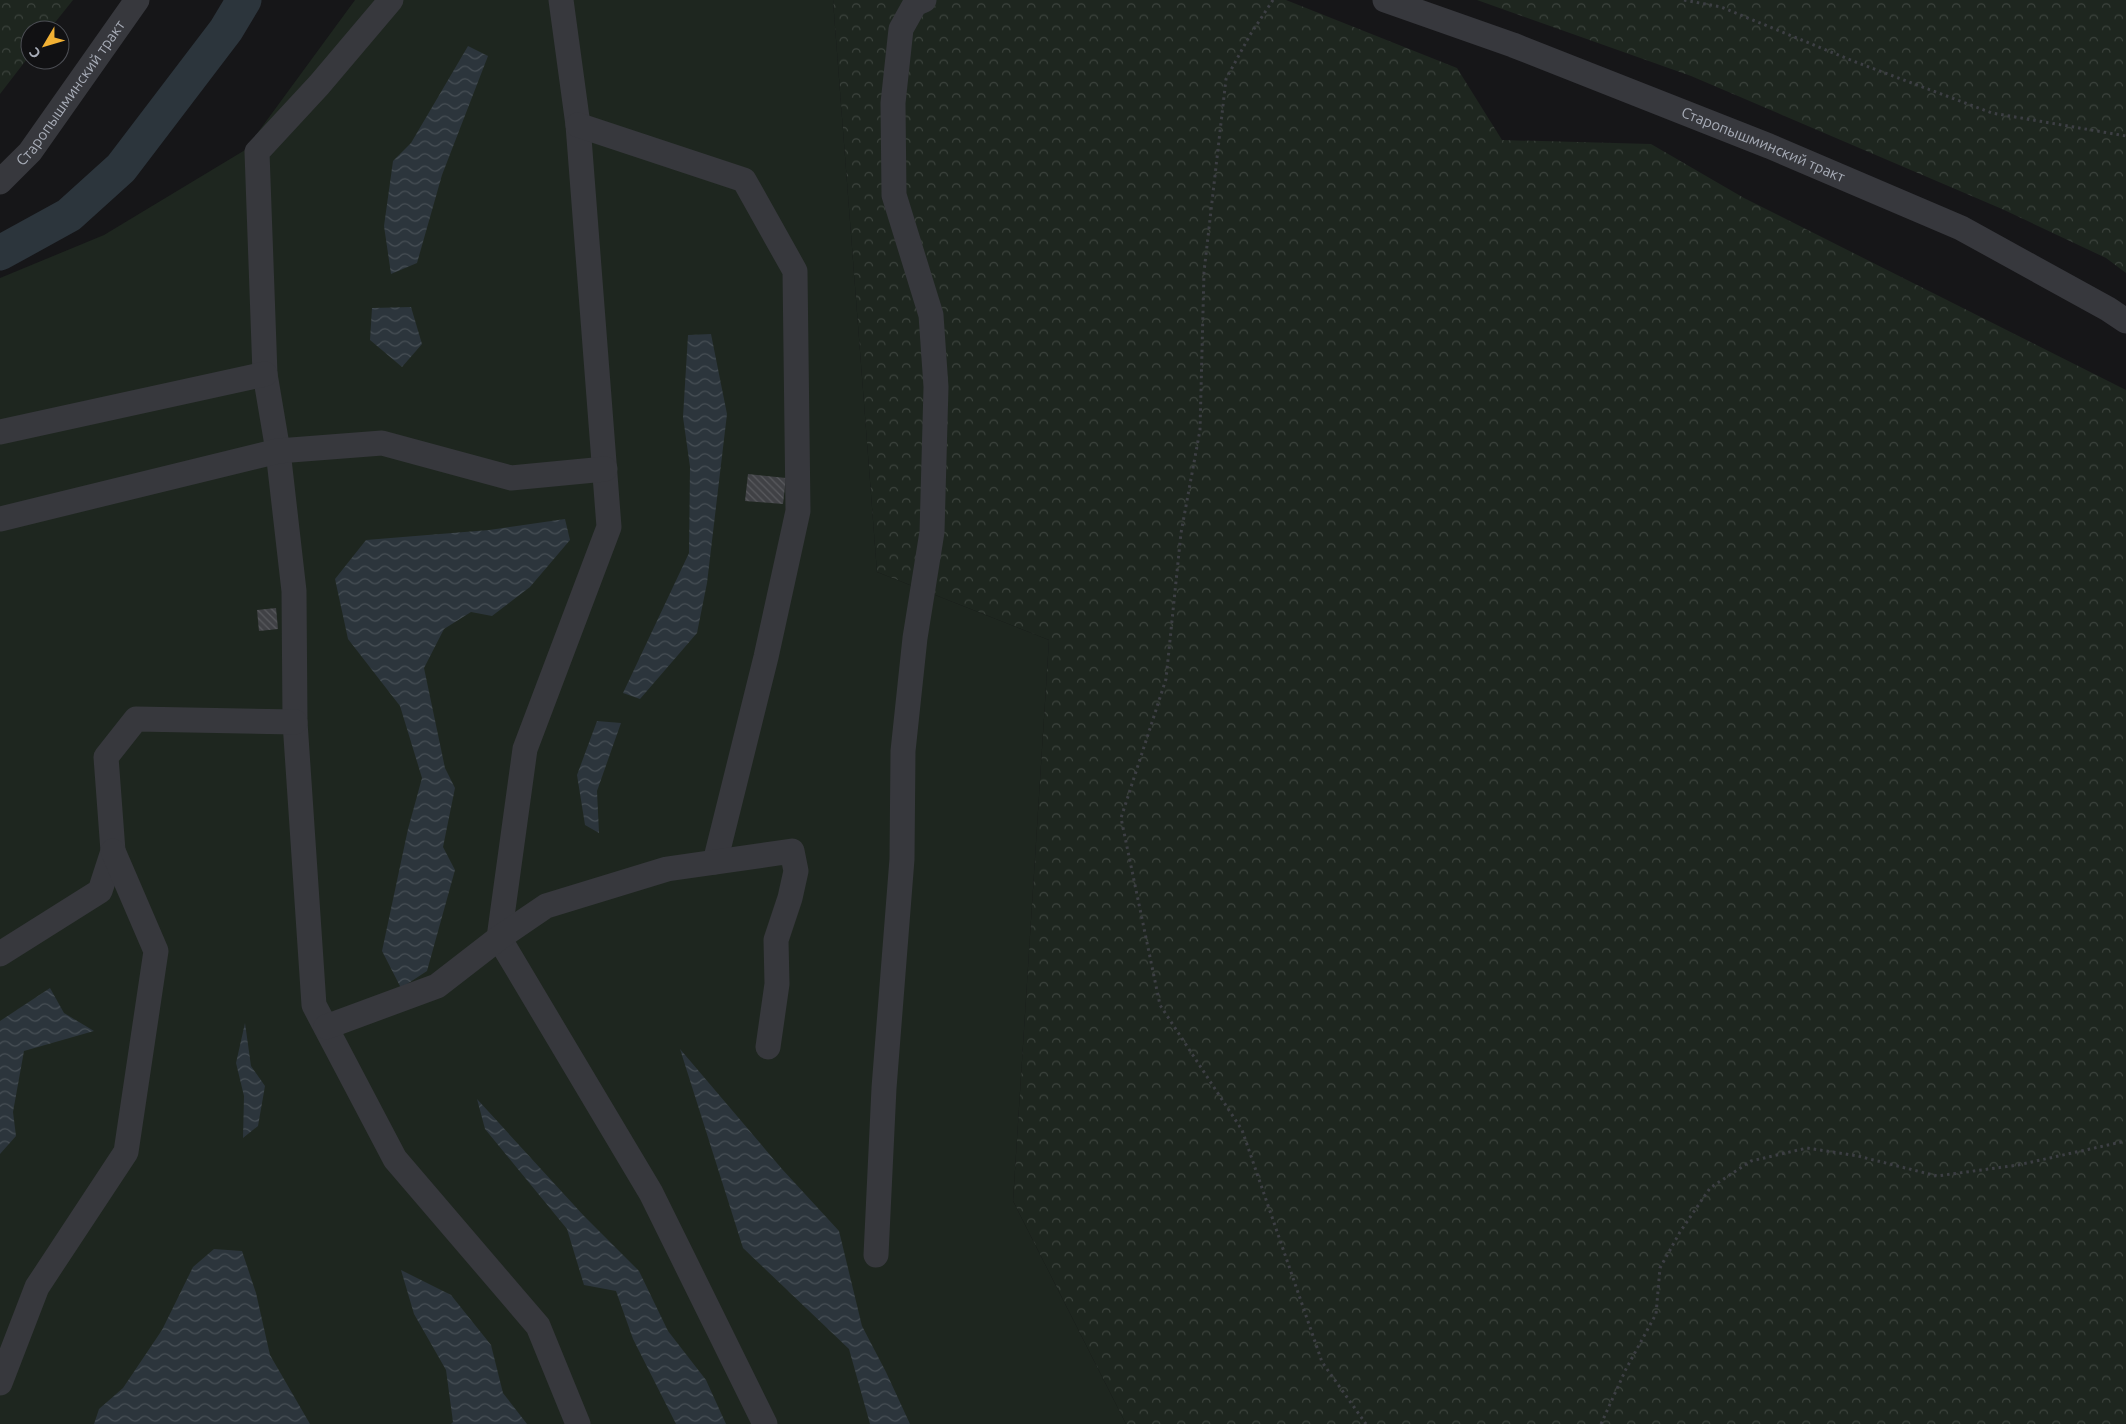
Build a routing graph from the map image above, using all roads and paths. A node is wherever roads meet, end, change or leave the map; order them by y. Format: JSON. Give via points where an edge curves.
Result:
{"nodes":[{"id":1,"x":137,"y":0,"type":"edge"},
{"id":2,"x":391,"y":0,"type":"edge"},
{"id":3,"x":561,"y":0,"type":"edge"},
{"id":4,"x":924,"y":0,"type":"edge"},
{"id":5,"x":1273,"y":0,"type":"edge"},
{"id":6,"x":1385,"y":0,"type":"edge"},
{"id":7,"x":1684,"y":0,"type":"edge"},
{"id":8,"x":578,"y":125,"type":"junction"},
{"id":9,"x":2126,"y":136,"type":"edge"},
{"id":10,"x":0,"y":182,"type":"edge"},
{"id":11,"x":2126,"y":321,"type":"edge"},
{"id":12,"x":266,"y":374,"type":"junction"},
{"id":13,"x":0,"y":432,"type":"edge"},
{"id":14,"x":278,"y":450,"type":"junction"},
{"id":15,"x":605,"y":469,"type":"junction"},
{"id":16,"x":0,"y":519,"type":"edge"},
{"id":17,"x":295,"y":722,"type":"junction"},
{"id":18,"x":113,"y":851,"type":"junction"},
{"id":19,"x":715,"y":862,"type":"junction"},
{"id":20,"x":499,"y":938,"type":"junction"},
{"id":21,"x":0,"y":954,"type":"edge"},
{"id":22,"x":326,"y":1027,"type":"junction"},
{"id":23,"x":768,"y":1047,"type":"dead end"},
{"id":24,"x":2126,"y":1142,"type":"edge"},
{"id":25,"x":876,"y":1255,"type":"dead end"},
{"id":26,"x":0,"y":1383,"type":"edge"},
{"id":27,"x":578,"y":1424,"type":"edge"},
{"id":28,"x":765,"y":1424,"type":"edge"},
{"id":29,"x":1366,"y":1424,"type":"edge"},
{"id":30,"x":1601,"y":1424,"type":"edge"}],
"edges":[{"from":1,"to":10,"type":"street","name":"Старопышминский тракт","via":[[30,152]]},
{"from":2,"to":12,"type":"street","via":[[257,152]]},
{"from":3,"to":8,"type":"street"},
{"from":4,"to":25,"type":"street","via":[[915,4],[901,29],[893,103],[894,195],[931,315],[936,387],[932,522],[903,751],[902,859],[884,1088]]},
{"from":5,"to":29,"type":"path","via":[[1226,78],[1204,272],[1200,430],[1181,532],[1166,679],[1121,818],[1160,1005],[1242,1130],[1322,1362]]},
{"from":6,"to":11,"type":"street","name":"Старопышминский тракт","via":[[1513,45],[1769,146],[1961,228]]},
{"from":7,"to":9,"type":"path","via":[[1721,7],[1992,113]]},
{"from":8,"to":15,"type":"street"},
{"from":8,"to":19,"type":"street","via":[[744,180],[795,271],[798,511]]},
{"from":12,"to":13,"type":"street"},
{"from":12,"to":14,"type":"street"},
{"from":14,"to":15,"type":"street","via":[[382,443],[511,478]]},
{"from":14,"to":16,"type":"street"},
{"from":14,"to":17,"type":"street","via":[[294,590]]},
{"from":15,"to":20,"type":"street","via":[[609,527],[525,749]]},
{"from":17,"to":18,"type":"street","via":[[136,718],[106,757]]},
{"from":17,"to":22,"type":"street","via":[[314,1005]]},
{"from":18,"to":21,"type":"street","via":[[100,891]]},
{"from":18,"to":26,"type":"street","via":[[156,950],[126,1152],[37,1287]]},
{"from":19,"to":20,"type":"street","via":[[666,869],[546,906]]},
{"from":19,"to":23,"type":"street","via":[[792,851],[796,871],[776,940],[777,984]]},
{"from":20,"to":22,"type":"street","via":[[437,986]]},
{"from":20,"to":28,"type":"street","via":[[651,1193]]},
{"from":22,"to":27,"type":"street","via":[[395,1159],[538,1326]]},
{"from":24,"to":30,"type":"path","via":[[2018,1165],[1937,1176],[1858,1156],[1807,1148],[1751,1161],[1710,1188],[1680,1232],[1660,1268],[1656,1314]]}]}
